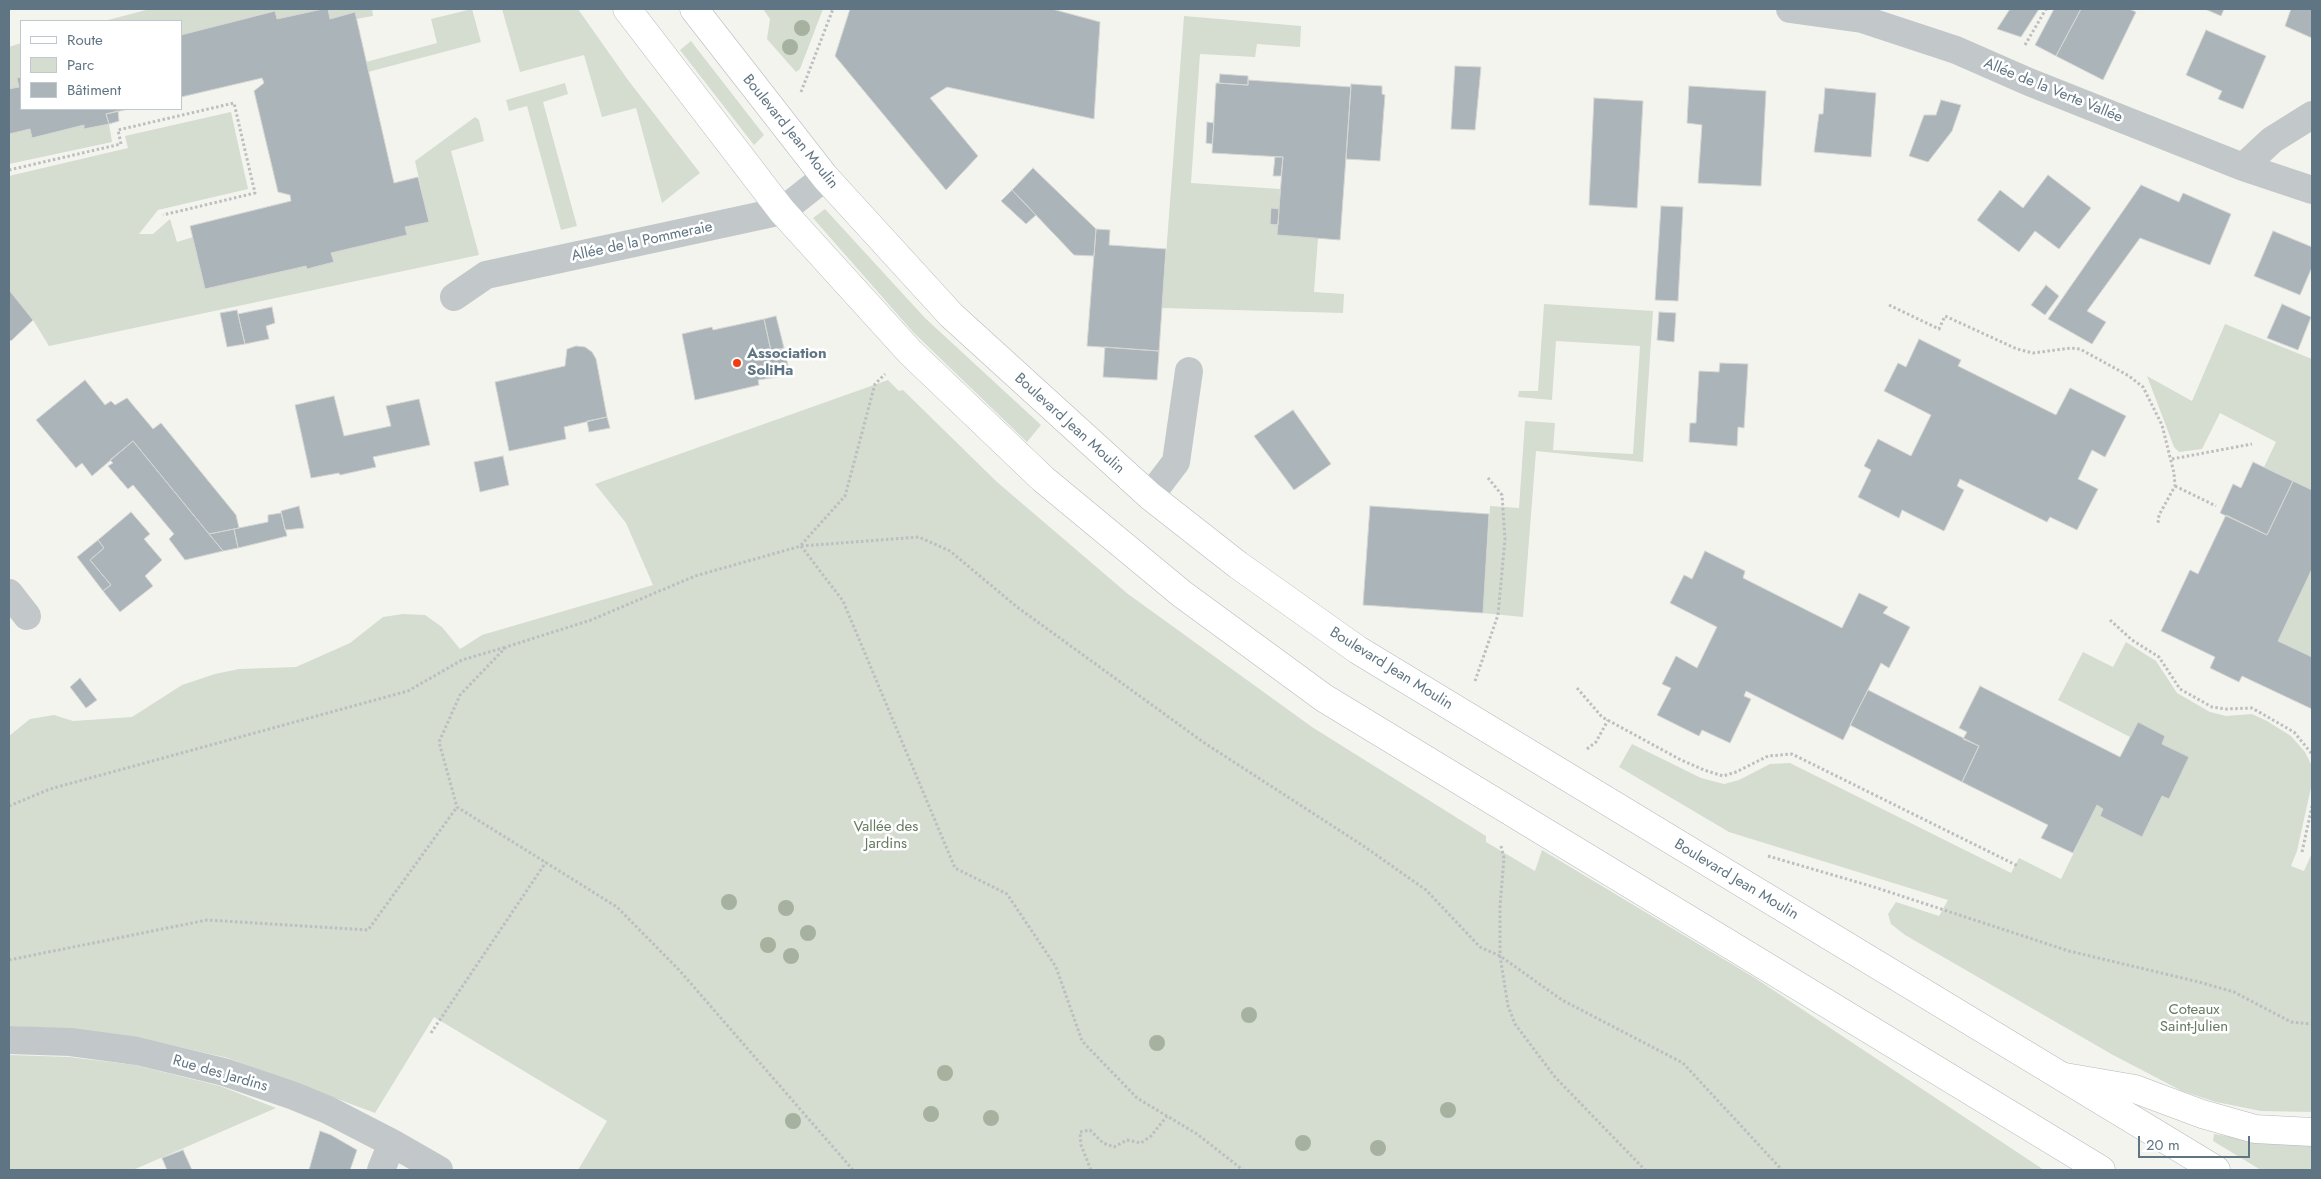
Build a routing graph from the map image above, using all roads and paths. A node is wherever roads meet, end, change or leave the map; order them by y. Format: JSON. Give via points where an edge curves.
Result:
{"nodes":[{"id":1,"x":626,"y":9,"type":"edge"},
{"id":2,"x":694,"y":9,"type":"edge"},
{"id":3,"x":833,"y":9,"type":"edge"},
{"id":4,"x":1790,"y":9,"type":"edge"},
{"id":5,"x":2046,"y":9,"type":"edge"},
{"id":6,"x":2022,"y":51,"type":"dead end"},
{"id":7,"x":798,"y":100,"type":"dead end"},
{"id":8,"x":2312,"y":115,"type":"edge"},
{"id":9,"x":2243,"y":167,"type":"junction"},
{"id":10,"x":9,"y":170,"type":"edge"},
{"id":11,"x":825,"y":177,"type":"junction"},
{"id":12,"x":2312,"y":190,"type":"edge"},
{"id":13,"x":782,"y":211,"type":"junction"},
{"id":14,"x":162,"y":215,"type":"dead end"},
{"id":15,"x":454,"y":297,"type":"dead end"},
{"id":16,"x":1889,"y":305,"type":"dead end"},
{"id":17,"x":888,"y":371,"type":"dead end"},
{"id":18,"x":1189,"y":372,"type":"dead end"},
{"id":19,"x":2252,"y":444,"type":"dead end"},
{"id":20,"x":2172,"y":459,"type":"junction"},
{"id":21,"x":1488,"y":478,"type":"dead end"},
{"id":22,"x":2175,"y":486,"type":"junction"},
{"id":23,"x":1150,"y":496,"type":"junction"},
{"id":24,"x":2216,"y":506,"type":"dead end"},
{"id":25,"x":2158,"y":523,"type":"dead end"},
{"id":26,"x":801,"y":546,"type":"junction"},
{"id":27,"x":9,"y":593,"type":"edge"},
{"id":28,"x":26,"y":616,"type":"dead end"},
{"id":29,"x":2110,"y":620,"type":"dead end"},
{"id":30,"x":506,"y":647,"type":"junction"},
{"id":31,"x":1577,"y":688,"type":"dead end"},
{"id":32,"x":1472,"y":689,"type":"dead end"},
{"id":33,"x":1608,"y":720,"type":"junction"},
{"id":34,"x":1580,"y":754,"type":"dead end"},
{"id":35,"x":2312,"y":754,"type":"edge"},
{"id":36,"x":9,"y":806,"type":"edge"},
{"id":37,"x":2312,"y":806,"type":"edge"},
{"id":38,"x":456,"y":807,"type":"junction"},
{"id":39,"x":1500,"y":842,"type":"dead end"},
{"id":40,"x":2302,"y":852,"type":"dead end"},
{"id":41,"x":1766,"y":856,"type":"dead end"},
{"id":42,"x":546,"y":862,"type":"junction"},
{"id":43,"x":2018,"y":866,"type":"dead end"},
{"id":44,"x":1500,"y":956,"type":"junction"},
{"id":45,"x":9,"y":960,"type":"edge"},
{"id":46,"x":2312,"y":1024,"type":"edge"},
{"id":47,"x":431,"y":1033,"type":"dead end"},
{"id":48,"x":9,"y":1040,"type":"edge"},
{"id":49,"x":2065,"y":1077,"type":"junction"},
{"id":50,"x":1167,"y":1116,"type":"junction"},
{"id":51,"x":2312,"y":1132,"type":"edge"},
{"id":52,"x":392,"y":1144,"type":"junction"},
{"id":53,"x":381,"y":1170,"type":"edge"},
{"id":54,"x":439,"y":1170,"type":"edge"},
{"id":55,"x":853,"y":1170,"type":"edge"},
{"id":56,"x":1092,"y":1170,"type":"edge"},
{"id":57,"x":1243,"y":1170,"type":"edge"},
{"id":58,"x":1645,"y":1170,"type":"edge"},
{"id":59,"x":1782,"y":1170,"type":"edge"},
{"id":60,"x":2101,"y":1170,"type":"edge"},
{"id":61,"x":2216,"y":1170,"type":"edge"}],
"edges":[{"from":1,"to":13,"type":"main road"},
{"from":2,"to":11,"type":"main road","name":"Boulevard Jean Moulin"},
{"from":3,"to":7,"type":"path"},
{"from":4,"to":9,"type":"street","name":"Allée de la Verte Vallée","via":[[1862,19],[1956,50]]},
{"from":5,"to":6,"type":"path"},
{"from":8,"to":9,"type":"street","via":[[2272,140]]},
{"from":9,"to":12,"type":"street","name":"Allée de la Verte Vallée"},
{"from":10,"to":14,"type":"path","via":[[121,144],[118,130],[234,103],[255,193]]},
{"from":11,"to":13,"type":"street","name":"Allée de la Pommeraie"},
{"from":11,"to":23,"type":"main road","name":"Boulevard Jean Moulin","via":[[950,315]]},
{"from":13,"to":15,"type":"street","name":"Allée de la Pommeraie","via":[[486,275]]},
{"from":13,"to":60,"type":"main road","via":[[917,359],[1043,479],[1182,594],[1324,698]]},
{"from":16,"to":20,"type":"path","via":[[1939,329],[1945,316],[2017,349],[2033,353],[2080,349],[2143,387],[2162,424]]},
{"from":17,"to":26,"type":"path","via":[[875,384],[845,496]]},
{"from":18,"to":23,"type":"street","via":[[1176,462]]},
{"from":19,"to":20,"type":"path"},
{"from":20,"to":22,"type":"path"},
{"from":21,"to":32,"type":"path","via":[[1502,495],[1505,539],[1498,615]]},
{"from":22,"to":24,"type":"path"},
{"from":22,"to":25,"type":"path"},
{"from":23,"to":49,"type":"main road","name":"Boulevard Jean Moulin","via":[[1358,650]]},
{"from":26,"to":30,"type":"path","via":[[694,576],[590,620]]},
{"from":26,"to":44,"type":"path","via":[[919,537],[950,551],[1017,607],[1203,742],[1426,890],[1480,947]]},
{"from":26,"to":50,"type":"path","via":[[843,601],[955,868],[1007,894],[1056,967],[1082,1041],[1136,1098]]},
{"from":27,"to":28,"type":"street"},
{"from":29,"to":35,"type":"path","via":[[2132,640],[2159,657],[2180,688],[2212,707],[2252,708],[2294,732]]},
{"from":30,"to":36,"type":"path","via":[[462,660],[408,691],[50,789]]},
{"from":30,"to":38,"type":"path","via":[[460,695],[439,742]]},
{"from":31,"to":33,"type":"path"},
{"from":33,"to":34,"type":"path","via":[[1596,742]]},
{"from":33,"to":43,"type":"path","via":[[1680,760],[1723,776],[1768,756],[1792,754]]},
{"from":37,"to":40,"type":"path"},
{"from":38,"to":42,"type":"path"},
{"from":38,"to":45,"type":"path","via":[[368,930],[206,920]]},
{"from":39,"to":44,"type":"path","via":[[1504,858]]},
{"from":41,"to":46,"type":"path","via":[[1874,887],[2069,951],[2234,992],[2291,1022]]},
{"from":42,"to":47,"type":"path"},
{"from":42,"to":55,"type":"path","via":[[616,907],[680,971]]},
{"from":44,"to":58,"type":"path","via":[[1508,1006],[1515,1024],[1555,1077]]},
{"from":44,"to":59,"type":"path","via":[[1562,1000],[1683,1062]]},
{"from":48,"to":52,"type":"street","name":"Rue des Jardins","via":[[70,1042],[137,1051],[224,1072],[328,1110]]},
{"from":49,"to":51,"type":"main road","via":[[2135,1089],[2202,1114],[2255,1128]]},
{"from":49,"to":61,"type":"main road","name":"Boulevard Jean Moulin"},
{"from":50,"to":56,"type":"path","via":[[1141,1143],[1127,1140],[1114,1147],[1103,1143],[1090,1130],[1080,1132],[1081,1145]]},
{"from":50,"to":57,"type":"path","via":[[1197,1134]]},
{"from":52,"to":53,"type":"street"},
{"from":52,"to":54,"type":"street","name":"Rue des Jardins"}]}
